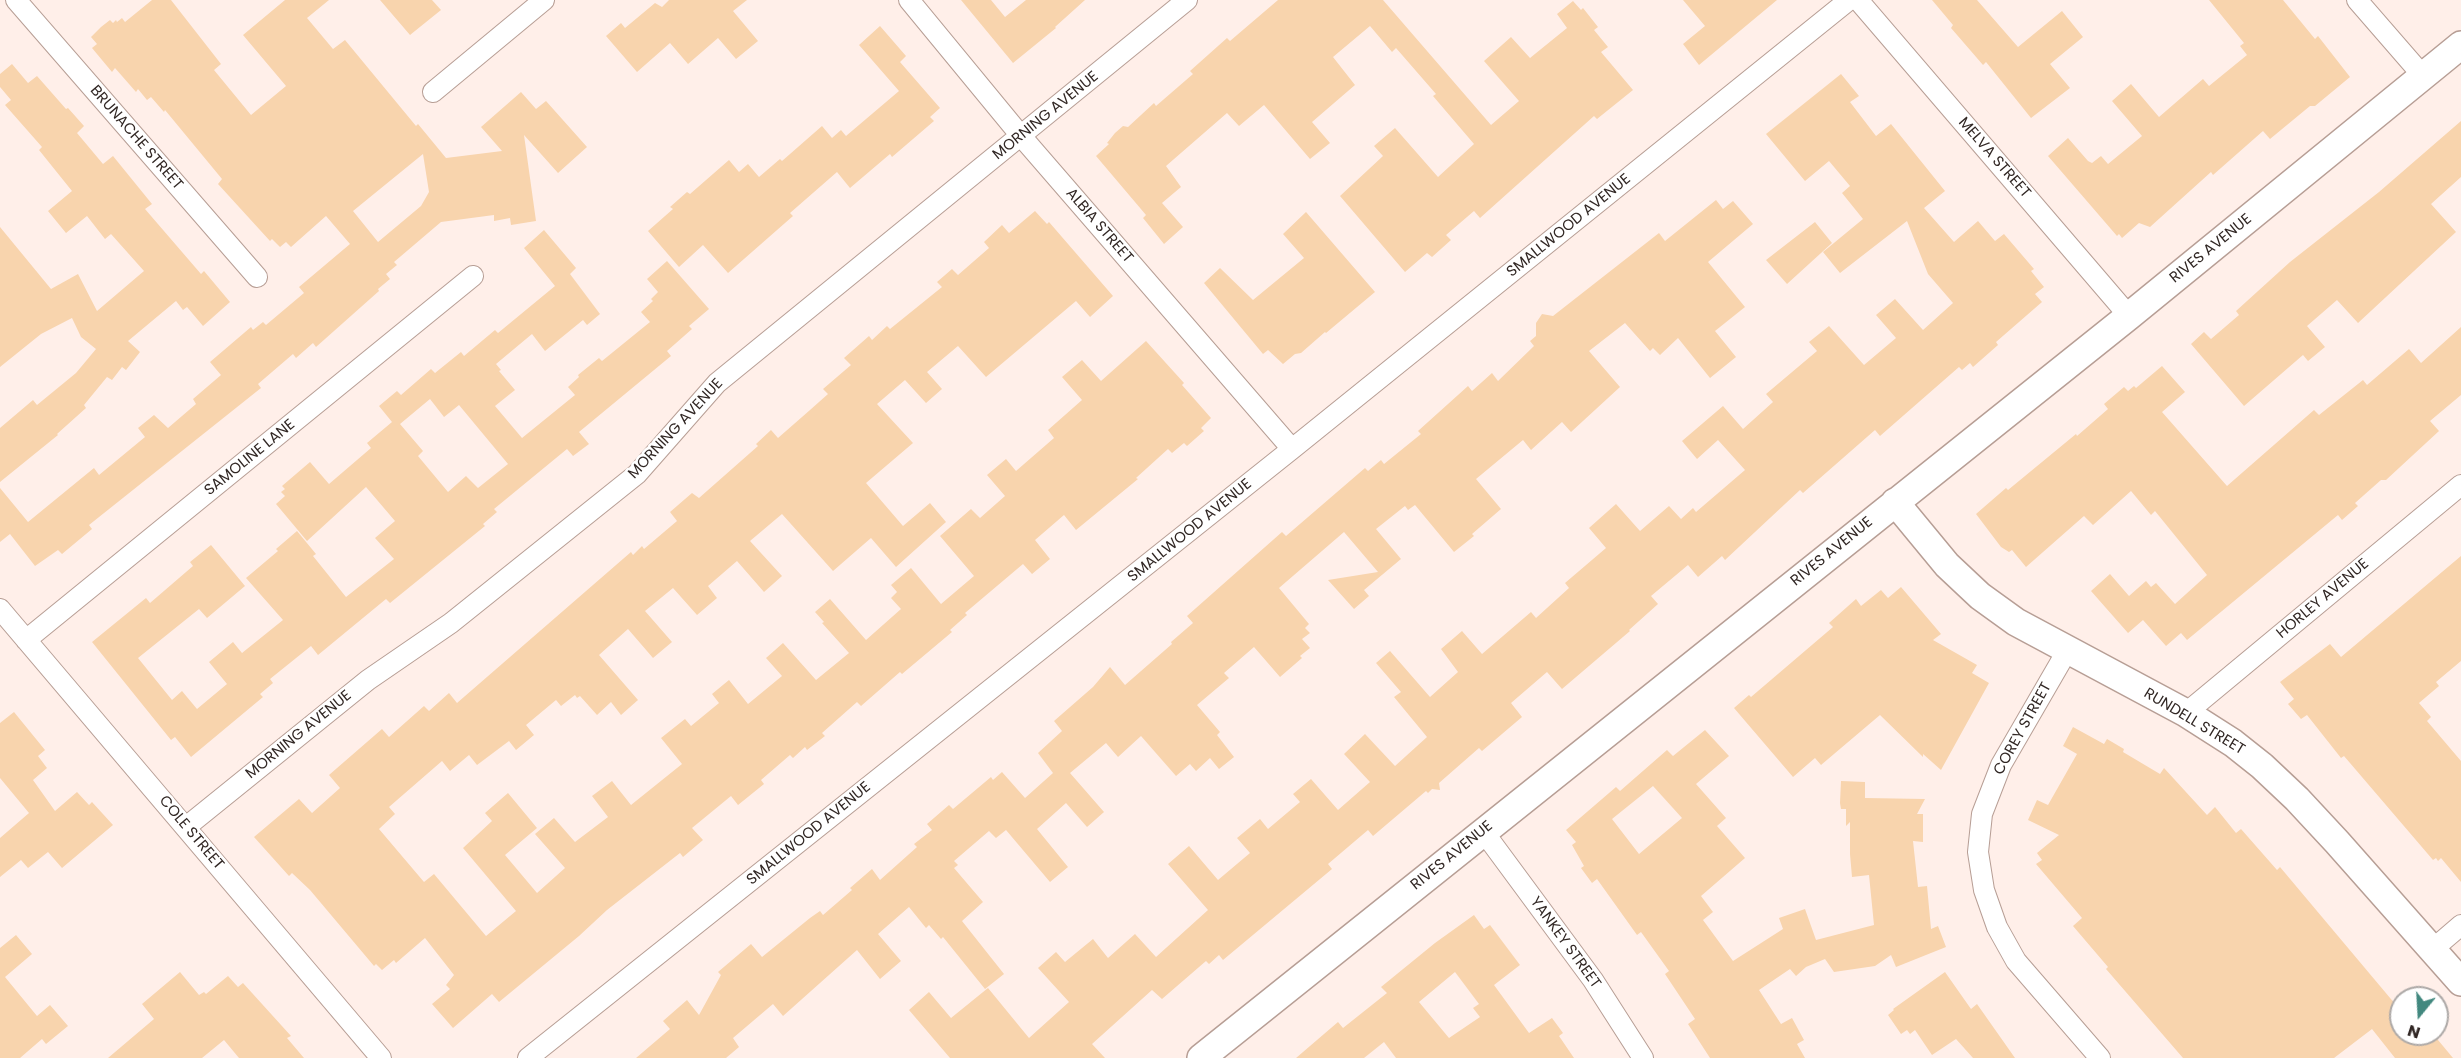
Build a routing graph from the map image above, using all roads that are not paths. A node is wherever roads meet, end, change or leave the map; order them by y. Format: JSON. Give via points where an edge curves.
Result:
{"nodes":[{"id":1,"x":16,"y":0,"type":"edge"},
{"id":2,"x":544,"y":0,"type":"edge"},
{"id":3,"x":909,"y":0,"type":"edge"},
{"id":4,"x":1187,"y":0,"type":"edge"},
{"id":5,"x":1849,"y":0,"type":"edge"},
{"id":6,"x":1858,"y":0,"type":"edge"},
{"id":7,"x":2357,"y":0,"type":"edge"},
{"id":8,"x":2461,"y":45,"type":"edge"},
{"id":9,"x":2423,"y":76,"type":"junction"},
{"id":10,"x":433,"y":92,"type":"dead end"},
{"id":11,"x":1022,"y":136,"type":"junction"},
{"id":12,"x":473,"y":276,"type":"dead end"},
{"id":13,"x":257,"y":277,"type":"dead end"},
{"id":14,"x":2129,"y":316,"type":"junction"},
{"id":15,"x":1292,"y":449,"type":"junction"},
{"id":16,"x":2461,"y":485,"type":"edge"},
{"id":17,"x":1895,"y":502,"type":"junction"},
{"id":18,"x":0,"y":609,"type":"edge"},
{"id":19,"x":26,"y":640,"type":"junction"},
{"id":20,"x":2067,"y":651,"type":"junction"},
{"id":21,"x":2186,"y":713,"type":"junction"},
{"id":22,"x":186,"y":827,"type":"junction"},
{"id":23,"x":1483,"y":831,"type":"junction"},
{"id":24,"x":2461,"y":925,"type":"edge"},
{"id":25,"x":2433,"y":949,"type":"junction"},
{"id":26,"x":2461,"y":982,"type":"edge"},
{"id":27,"x":376,"y":1056,"type":"edge"},
{"id":28,"x":528,"y":1058,"type":"edge"},
{"id":29,"x":1201,"y":1058,"type":"edge"},
{"id":30,"x":1643,"y":1058,"type":"edge"},
{"id":31,"x":2100,"y":1058,"type":"edge"}],
"edges":[{"from":1,"to":13,"type":"street","name":"BRUNACHE STREET"},
{"from":2,"to":10,"type":"street"},
{"from":3,"to":11,"type":"street","name":"ALBIA STREET"},
{"from":4,"to":11,"type":"street","name":"MORNING AVENUE"},
{"from":5,"to":15,"type":"street","name":"SMALLWOOD AVENUE"},
{"from":6,"to":14,"type":"street","name":"MELVA STREET"},
{"from":7,"to":9,"type":"street"},
{"from":8,"to":9,"type":"street","name":"RIVES AVENUE"},
{"from":9,"to":14,"type":"street","name":"RIVES AVENUE"},
{"from":11,"to":15,"type":"street","name":"ALBIA STREET"},
{"from":11,"to":22,"type":"street","name":"MORNING AVENUE","via":[[717,383],[637,474],[451,623],[368,680]]},
{"from":12,"to":19,"type":"street","name":"SAMOLINE LANE"},
{"from":14,"to":17,"type":"street","name":"RIVES AVENUE"},
{"from":15,"to":28,"type":"street","name":"SMALLWOOD AVENUE"},
{"from":16,"to":21,"type":"street","name":"HORLEY AVENUE"},
{"from":17,"to":20,"type":"street","name":"RUNDELL STREET","via":[[1947,565],[1980,596]]},
{"from":17,"to":23,"type":"street","name":"RIVES AVENUE"},
{"from":18,"to":19,"type":"street","name":"COLE STREET"},
{"from":19,"to":22,"type":"street","name":"COLE STREET"},
{"from":20,"to":21,"type":"street","name":"RUNDELL STREET"},
{"from":20,"to":31,"type":"street","name":"COREY STREET","via":[[2001,765],[1982,814],[1978,852],[1984,890],[1997,927],[2016,961]]},
{"from":21,"to":25,"type":"street","name":"RUNDELL STREET","via":[[2234,743],[2290,792]]},
{"from":22,"to":27,"type":"street","name":"COLE STREET"},
{"from":23,"to":29,"type":"street","name":"RIVES AVENUE"},
{"from":23,"to":30,"type":"street","name":"YANKEY STREET","via":[[1593,980]]},
{"from":24,"to":25,"type":"street"},
{"from":25,"to":26,"type":"street","name":"RUNDELL STREET"}]}
